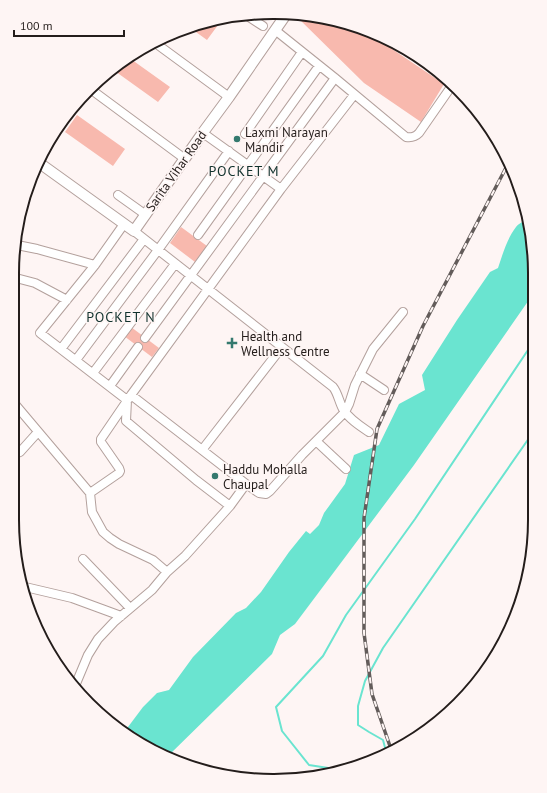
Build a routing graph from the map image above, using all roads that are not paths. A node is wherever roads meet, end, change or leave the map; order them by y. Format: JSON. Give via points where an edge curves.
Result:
{"nodes":[{"id":1,"x":254,"y":20,"type":"edge"},
{"id":2,"x":282,"y":20,"type":"edge"},
{"id":3,"x":263,"y":26,"type":"dead end"},
{"id":4,"x":275,"y":30,"type":"junction"},
{"id":5,"x":159,"y":46,"type":"edge"},
{"id":6,"x":302,"y":52,"type":"junction"},
{"id":7,"x":319,"y":66,"type":"junction"},
{"id":8,"x":334,"y":78,"type":"junction"},
{"id":9,"x":449,"y":90,"type":"edge"},
{"id":10,"x":96,"y":92,"type":"edge"},
{"id":11,"x":354,"y":95,"type":"junction"},
{"id":12,"x":229,"y":97,"type":"junction"},
{"id":13,"x":203,"y":133,"type":"junction"},
{"id":14,"x":245,"y":134,"type":"dead end"},
{"id":15,"x":229,"y":151,"type":"junction"},
{"id":16,"x":185,"y":159,"type":"junction"},
{"id":17,"x":248,"y":165,"type":"junction"},
{"id":18,"x":43,"y":166,"type":"edge"},
{"id":19,"x":262,"y":176,"type":"junction"},
{"id":20,"x":280,"y":189,"type":"junction"},
{"id":21,"x":118,"y":195,"type":"dead end"},
{"id":22,"x":146,"y":215,"type":"junction"},
{"id":23,"x":124,"y":224,"type":"junction"},
{"id":24,"x":134,"y":231,"type":"junction"},
{"id":25,"x":198,"y":235,"type":"dead end"},
{"id":26,"x":144,"y":239,"type":"junction"},
{"id":27,"x":21,"y":246,"type":"edge"},
{"id":28,"x":158,"y":250,"type":"junction"},
{"id":29,"x":175,"y":264,"type":"junction"},
{"id":30,"x":95,"y":265,"type":"junction"},
{"id":31,"x":190,"y":276,"type":"junction"},
{"id":32,"x":19,"y":279,"type":"edge"},
{"id":33,"x":208,"y":289,"type":"junction"},
{"id":34,"x":67,"y":300,"type":"junction"},
{"id":35,"x":403,"y":312,"type":"dead end"},
{"id":36,"x":145,"y":338,"type":"dead end"},
{"id":37,"x":138,"y":347,"type":"dead end"},
{"id":38,"x":282,"y":347,"type":"junction"},
{"id":39,"x":61,"y":349,"type":"junction"},
{"id":40,"x":76,"y":360,"type":"junction"},
{"id":41,"x":93,"y":373,"type":"junction"},
{"id":42,"x":360,"y":374,"type":"junction"},
{"id":43,"x":110,"y":386,"type":"junction"},
{"id":44,"x":384,"y":390,"type":"dead end"},
{"id":45,"x":129,"y":397,"type":"junction"},
{"id":46,"x":19,"y":409,"type":"edge"},
{"id":47,"x":345,"y":412,"type":"junction"},
{"id":48,"x":38,"y":432,"type":"junction"},
{"id":49,"x":369,"y":432,"type":"dead end"},
{"id":50,"x":316,"y":441,"type":"junction"},
{"id":51,"x":202,"y":450,"type":"junction"},
{"id":52,"x":19,"y":453,"type":"edge"},
{"id":53,"x":346,"y":469,"type":"dead end"},
{"id":54,"x":246,"y":484,"type":"junction"},
{"id":55,"x":90,"y":493,"type":"junction"},
{"id":56,"x":230,"y":506,"type":"junction"},
{"id":57,"x":83,"y":559,"type":"dead end"},
{"id":58,"x":167,"y":572,"type":"junction"},
{"id":59,"x":29,"y":588,"type":"edge"},
{"id":60,"x":130,"y":608,"type":"junction"},
{"id":61,"x":121,"y":616,"type":"junction"},
{"id":62,"x":77,"y":681,"type":"edge"}],
"edges":[{"from":1,"to":3,"type":"street"},
{"from":2,"to":4,"type":"street","name":"Sarita Vihar Road"},
{"from":4,"to":6,"type":"street"},
{"from":4,"to":12,"type":"street","name":"Sarita Vihar Road"},
{"from":5,"to":12,"type":"street"},
{"from":6,"to":7,"type":"street"},
{"from":6,"to":14,"type":"street"},
{"from":7,"to":8,"type":"street"},
{"from":7,"to":17,"type":"street"},
{"from":8,"to":11,"type":"street"},
{"from":8,"to":19,"type":"street"},
{"from":9,"to":11,"type":"street","via":[[416,137],[411,138],[406,137]]},
{"from":10,"to":16,"type":"street"},
{"from":11,"to":20,"type":"street"},
{"from":12,"to":13,"type":"street","name":"Sarita Vihar Road"},
{"from":13,"to":15,"type":"street"},
{"from":13,"to":16,"type":"street","name":"Sarita Vihar Road"},
{"from":15,"to":17,"type":"street"},
{"from":15,"to":28,"type":"street"},
{"from":16,"to":22,"type":"street","name":"Sarita Vihar Road"},
{"from":17,"to":19,"type":"street"},
{"from":17,"to":25,"type":"street"},
{"from":18,"to":23,"type":"street"},
{"from":19,"to":20,"type":"street"},
{"from":19,"to":31,"type":"street"},
{"from":20,"to":33,"type":"street"},
{"from":21,"to":22,"type":"street"},
{"from":22,"to":24,"type":"street","name":"Sarita Vihar Road"},
{"from":23,"to":24,"type":"street"},
{"from":23,"to":30,"type":"street"},
{"from":24,"to":26,"type":"street"},
{"from":26,"to":28,"type":"street"},
{"from":26,"to":39,"type":"street"},
{"from":27,"to":30,"type":"street"},
{"from":28,"to":29,"type":"street"},
{"from":28,"to":40,"type":"street"},
{"from":29,"to":31,"type":"street"},
{"from":29,"to":41,"type":"street"},
{"from":30,"to":34,"type":"street"},
{"from":31,"to":33,"type":"street"},
{"from":31,"to":36,"type":"street"},
{"from":32,"to":34,"type":"street","via":[[35,283]]},
{"from":33,"to":38,"type":"street"},
{"from":33,"to":45,"type":"street"},
{"from":34,"to":39,"type":"street","via":[[40,334]]},
{"from":35,"to":42,"type":"street","via":[[373,349]]},
{"from":37,"to":43,"type":"street"},
{"from":38,"to":47,"type":"street","via":[[334,388]]},
{"from":38,"to":51,"type":"street"},
{"from":39,"to":40,"type":"street"},
{"from":40,"to":41,"type":"street"},
{"from":41,"to":43,"type":"street"},
{"from":42,"to":44,"type":"street"},
{"from":42,"to":47,"type":"street"},
{"from":43,"to":45,"type":"street"},
{"from":45,"to":51,"type":"street"},
{"from":45,"to":55,"type":"street","via":[[100,441],[119,468],[119,472]]},
{"from":45,"to":56,"type":"street","via":[[126,421]]},
{"from":46,"to":48,"type":"street"},
{"from":47,"to":49,"type":"street"},
{"from":47,"to":50,"type":"street"},
{"from":48,"to":52,"type":"street"},
{"from":48,"to":55,"type":"street"},
{"from":50,"to":53,"type":"street"},
{"from":50,"to":54,"type":"street","via":[[268,493],[261,494]]},
{"from":51,"to":54,"type":"street"},
{"from":54,"to":56,"type":"street"},
{"from":55,"to":58,"type":"street","via":[[92,512],[103,532],[119,544],[148,557]]},
{"from":56,"to":58,"type":"street"},
{"from":57,"to":60,"type":"street"},
{"from":58,"to":60,"type":"street","via":[[152,590]]},
{"from":59,"to":61,"type":"street","via":[[72,598]]},
{"from":60,"to":61,"type":"street"},
{"from":61,"to":62,"type":"street","via":[[94,644]]}]}
